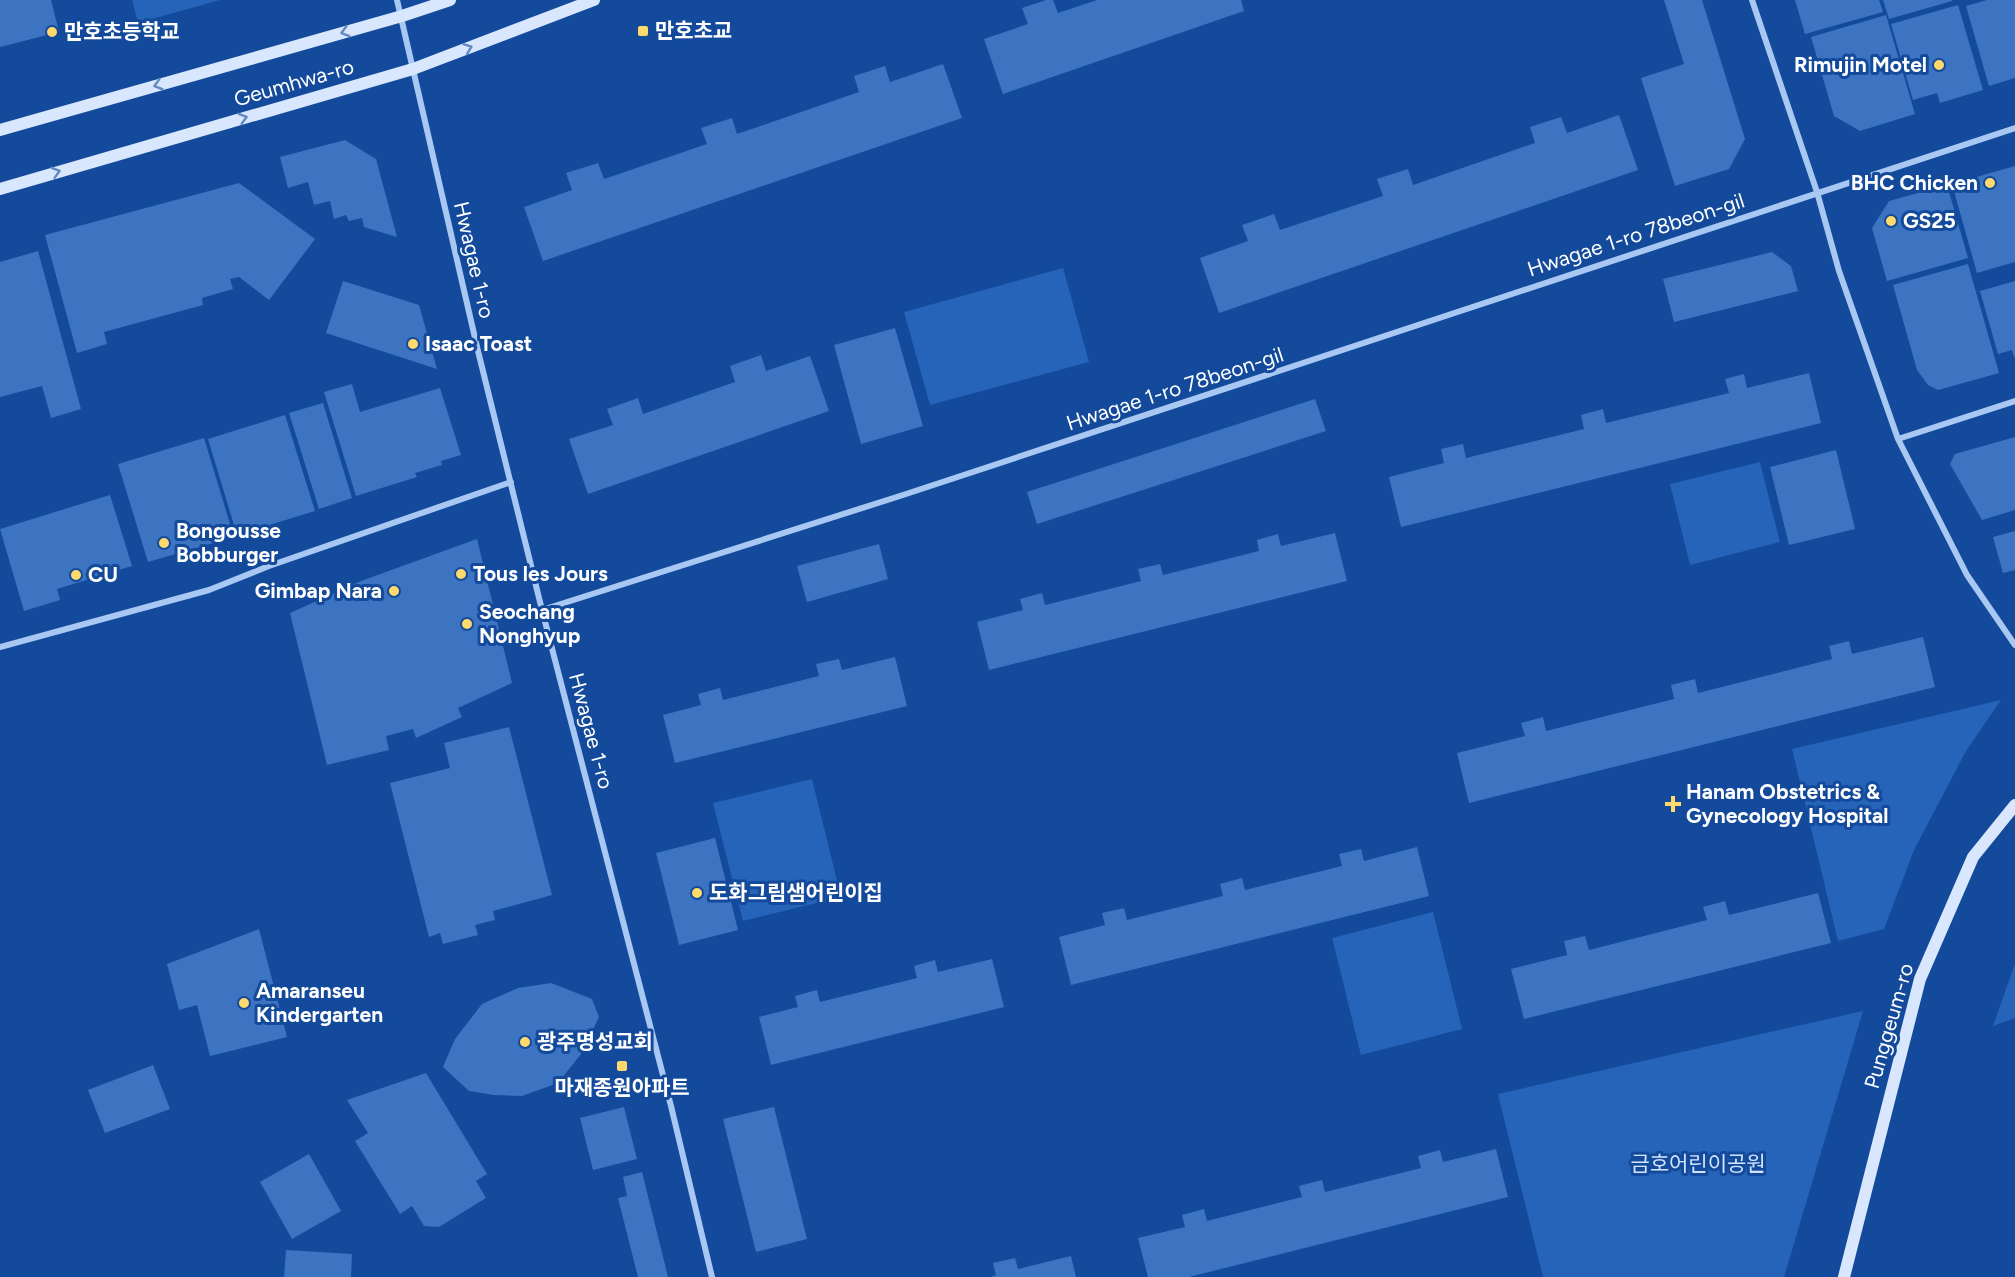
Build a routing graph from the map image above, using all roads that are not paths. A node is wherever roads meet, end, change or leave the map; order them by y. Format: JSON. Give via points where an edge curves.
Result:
{"nodes":[{"id":1,"x":397,"y":0,"type":"edge"},
{"id":2,"x":450,"y":0,"type":"edge"},
{"id":3,"x":594,"y":0,"type":"edge"},
{"id":4,"x":1752,"y":0,"type":"edge"},
{"id":5,"x":402,"y":16,"type":"junction"},
{"id":6,"x":413,"y":69,"type":"junction"},
{"id":7,"x":2015,"y":128,"type":"edge"},
{"id":8,"x":0,"y":130,"type":"edge"},
{"id":9,"x":0,"y":189,"type":"edge"},
{"id":10,"x":1817,"y":192,"type":"junction"},
{"id":11,"x":2015,"y":401,"type":"edge"},
{"id":12,"x":1898,"y":439,"type":"junction"},
{"id":13,"x":511,"y":482,"type":"junction"},
{"id":14,"x":542,"y":610,"type":"junction"},
{"id":15,"x":2015,"y":645,"type":"edge"},
{"id":16,"x":0,"y":647,"type":"edge"},
{"id":17,"x":2015,"y":805,"type":"edge"},
{"id":18,"x":712,"y":1277,"type":"edge"},
{"id":19,"x":1844,"y":1277,"type":"edge"}],
"edges":[{"from":1,"to":5,"type":"street","name":"Hwagae 1-ro"},
{"from":2,"to":5,"type":"main road","name":"Geumhwa-ro"},
{"from":6,"to":3,"type":"main road","name":"Geumhwa-ro","one_way":true},
{"from":4,"to":10,"type":"street"},
{"from":5,"to":6,"type":"street","name":"Hwagae 1-ro"},
{"from":5,"to":8,"type":"main road","name":"Geumhwa-ro","one_way":true},
{"from":9,"to":6,"type":"main road","name":"Geumhwa-ro","one_way":true},
{"from":6,"to":13,"type":"street","name":"Hwagae 1-ro"},
{"from":7,"to":10,"type":"street","name":"Hwagae 1-ro 78beon-gil"},
{"from":10,"to":12,"type":"street","via":[[1839,271]]},
{"from":10,"to":14,"type":"street","name":"Hwagae 1-ro 78beon-gil","via":[[1124,423]]},
{"from":11,"to":12,"type":"street"},
{"from":12,"to":15,"type":"street","via":[[1967,575]]},
{"from":13,"to":14,"type":"street","name":"Hwagae 1-ro"},
{"from":13,"to":16,"type":"street","via":[[209,590]]},
{"from":14,"to":18,"type":"street","name":"Hwagae 1-ro"},
{"from":17,"to":19,"type":"main road","name":"Punggeum-ro","via":[[1973,857],[1920,980]]}]}
